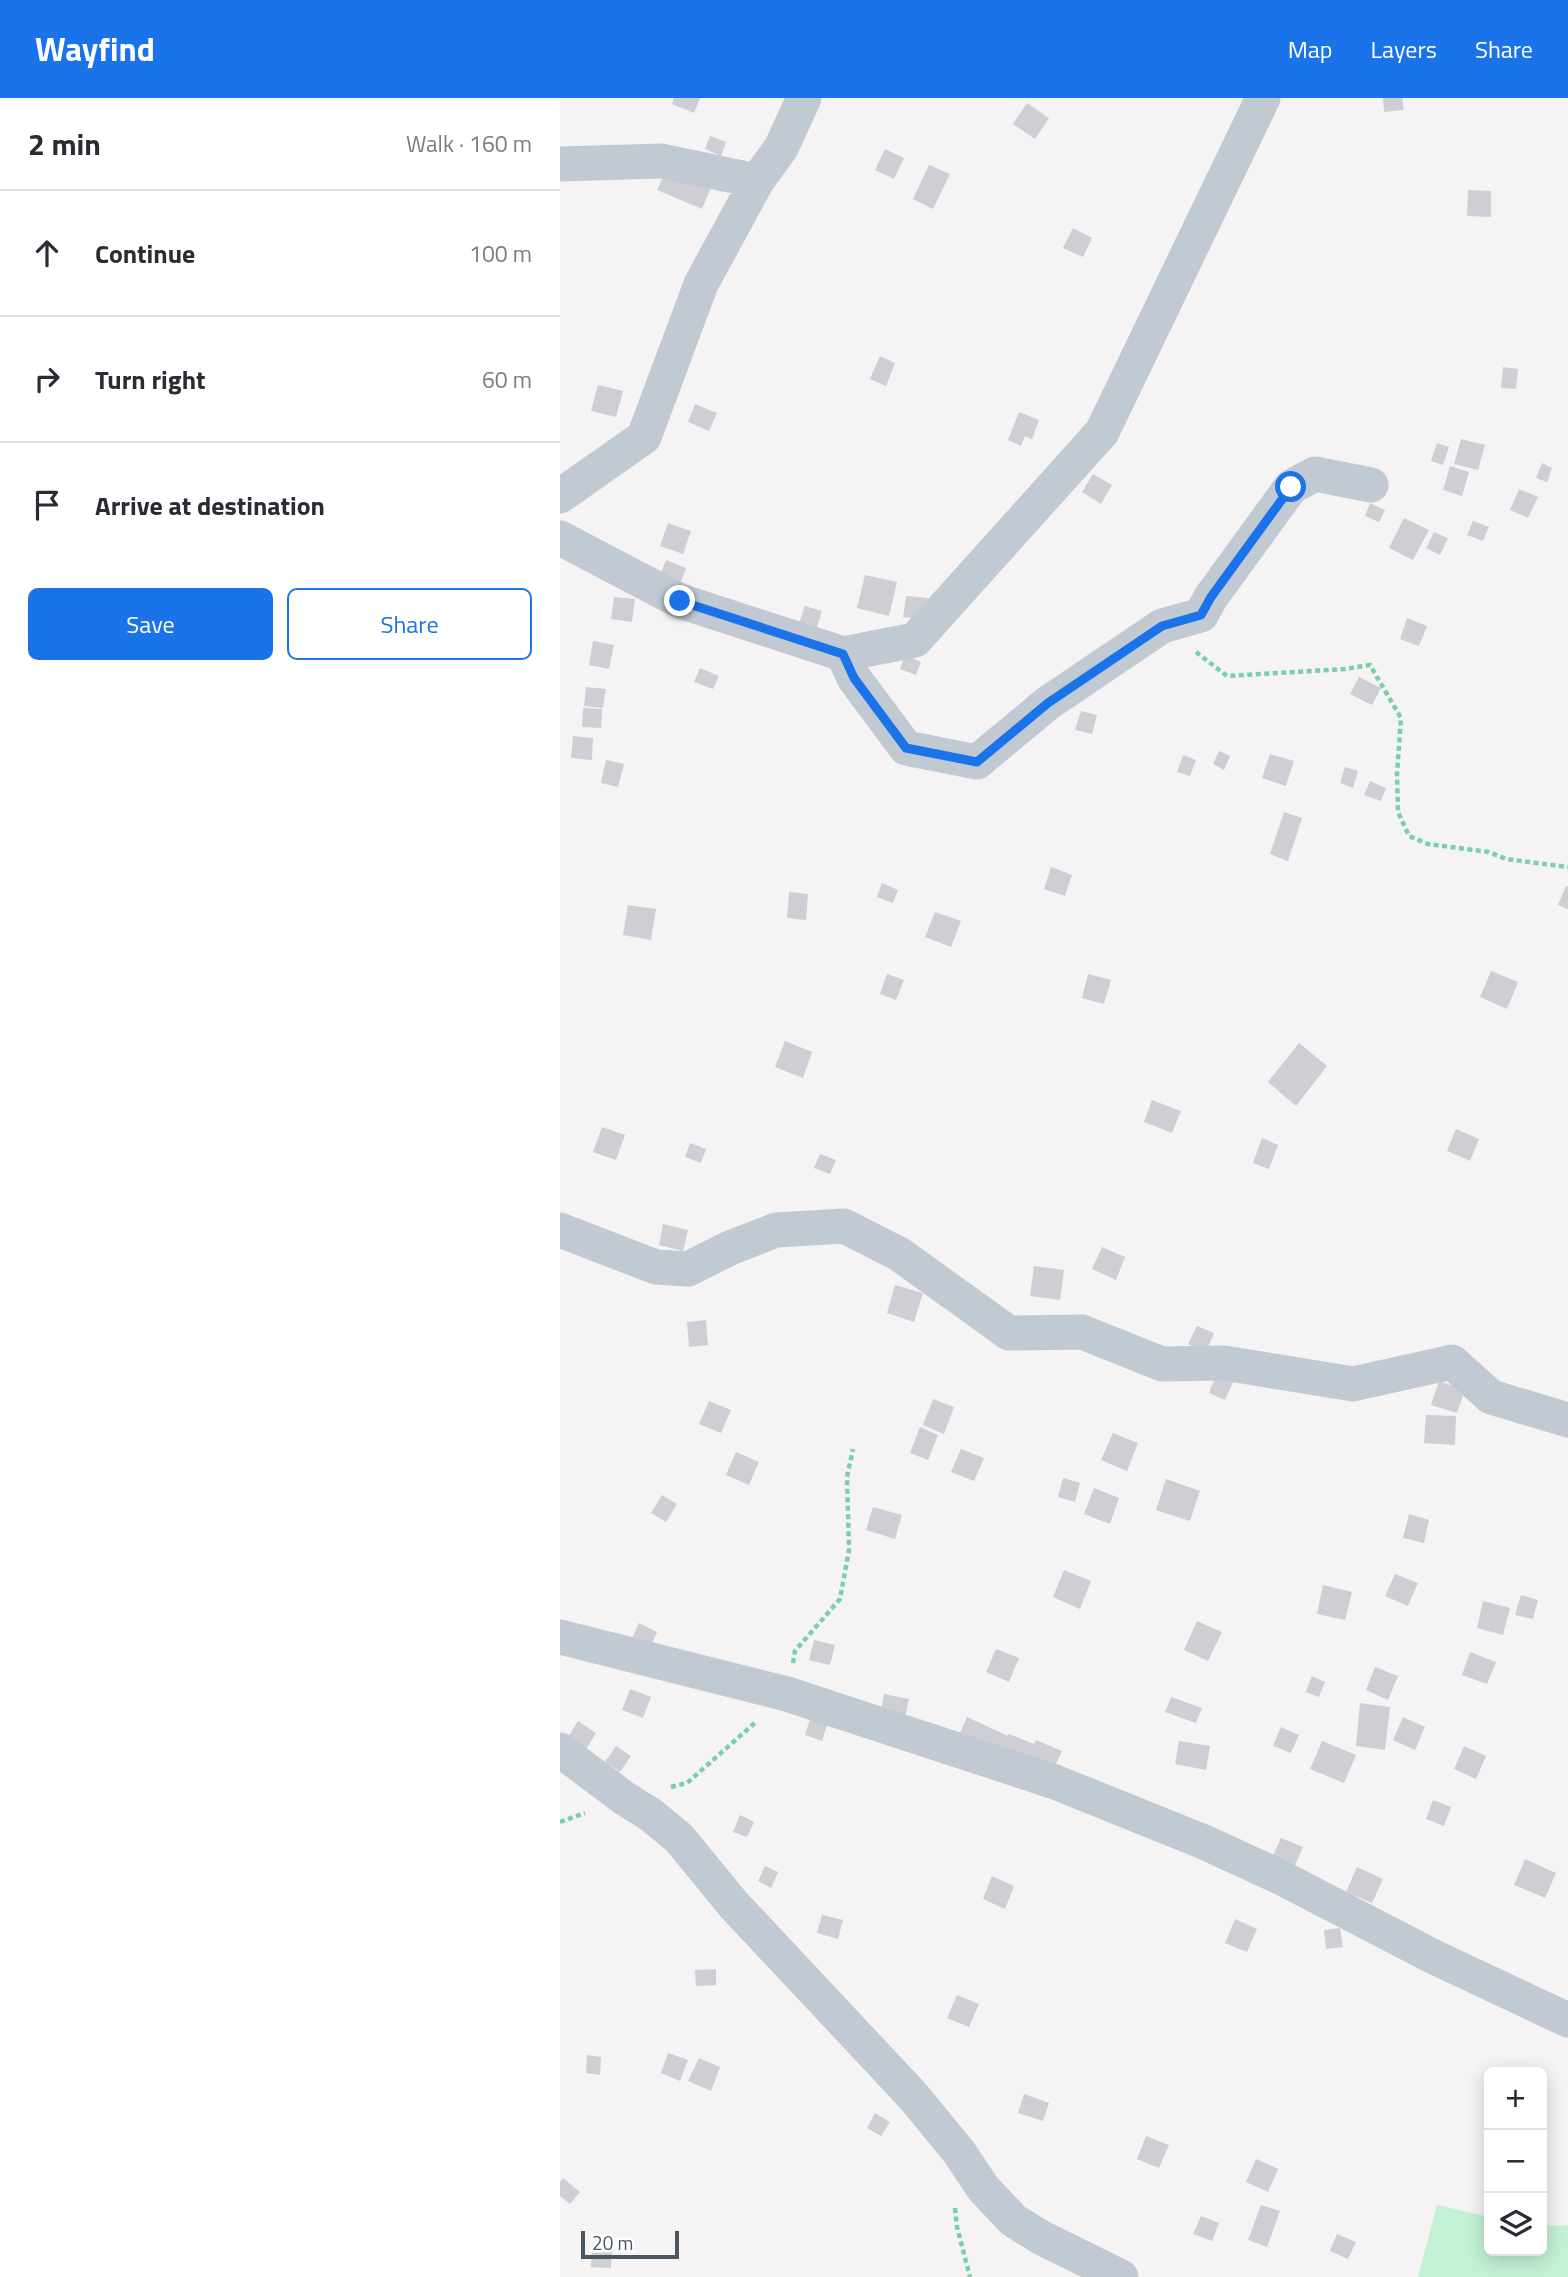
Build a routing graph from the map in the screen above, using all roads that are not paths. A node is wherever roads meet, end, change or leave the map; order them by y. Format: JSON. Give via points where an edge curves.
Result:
{"nodes":[{"id":1,"x":804,"y":98,"type":"edge"},
{"id":2,"x":1263,"y":98,"type":"edge"},
{"id":3,"x":560,"y":164,"type":"edge"},
{"id":4,"x":757,"y":181,"type":"junction"},
{"id":5,"x":1371,"y":485,"type":"dead end"},
{"id":6,"x":560,"y":495,"type":"edge"},
{"id":7,"x":560,"y":538,"type":"edge"},
{"id":8,"x":843,"y":654,"type":"junction"},
{"id":9,"x":560,"y":1230,"type":"edge"},
{"id":10,"x":1568,"y":1420,"type":"edge"},
{"id":11,"x":560,"y":1637,"type":"edge"},
{"id":12,"x":560,"y":1750,"type":"edge"},
{"id":13,"x":1568,"y":2020,"type":"edge"},
{"id":14,"x":1121,"y":2277,"type":"edge"}],
"edges":[{"from":1,"to":4,"type":"street","via":[[781,148]]},
{"from":2,"to":8,"type":"street","via":[[1102,432],[915,640]]},
{"from":3,"to":4,"type":"street","via":[[662,161]]},
{"from":4,"to":6,"type":"street","via":[[701,284],[644,437]]},
{"from":5,"to":8,"type":"street","via":[[1315,474],[1291,487],[1201,615],[1162,626],[1048,703],[977,762],[906,748],[854,678]]},
{"from":7,"to":8,"type":"street","via":[[680,601]]},
{"from":9,"to":10,"type":"street","via":[[656,1266],[688,1269],[776,1230],[844,1226],[899,1254],[1009,1333],[1082,1332],[1162,1364],[1224,1363],[1353,1384],[1452,1362],[1491,1397]]},
{"from":11,"to":13,"type":"street","via":[[786,1694],[1055,1782],[1266,1870]]},
{"from":12,"to":14,"type":"street","via":[[679,1838],[733,1904],[914,2096],[1013,2220]]}]}
